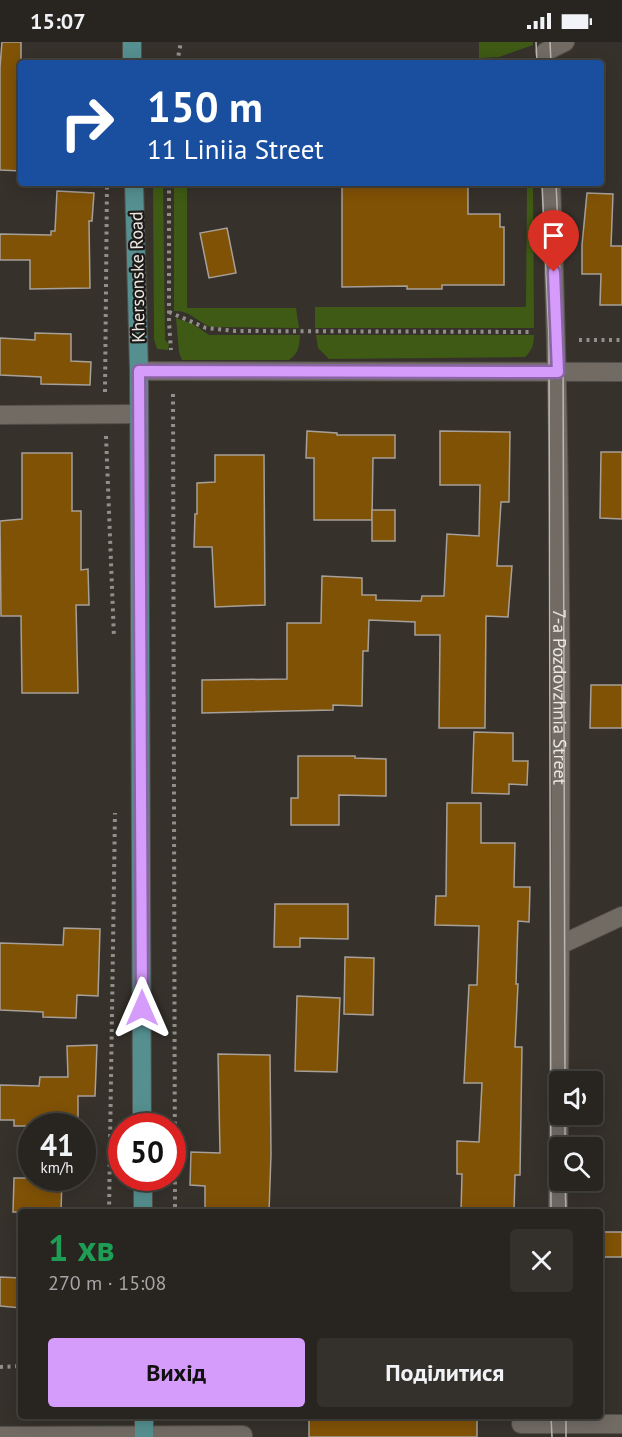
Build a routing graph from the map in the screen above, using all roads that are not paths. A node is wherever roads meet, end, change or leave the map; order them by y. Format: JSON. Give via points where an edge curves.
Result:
{"nodes":[{"id":1,"x":132,"y":42,"type":"edge"},
{"id":2,"x":565,"y":42,"type":"edge"},
{"id":3,"x":546,"y":52,"type":"edge"},
{"id":4,"x":132,"y":60,"type":"edge"},
{"id":5,"x":134,"y":186,"type":"edge"},
{"id":6,"x":551,"y":186,"type":"edge"},
{"id":7,"x":139,"y":371,"type":"junction"},
{"id":8,"x":558,"y":372,"type":"junction"},
{"id":9,"x":622,"y":372,"type":"edge"},
{"id":10,"x":139,"y":414,"type":"junction"},
{"id":11,"x":0,"y":415,"type":"edge"},
{"id":12,"x":622,"y":916,"type":"edge"},
{"id":13,"x":560,"y":945,"type":"junction"},
{"id":14,"x":142,"y":1113,"type":"edge"},
{"id":15,"x":143,"y":1191,"type":"edge"},
{"id":16,"x":143,"y":1209,"type":"edge"},
{"id":17,"x":558,"y":1209,"type":"edge"},
{"id":18,"x":144,"y":1419,"type":"edge"},
{"id":19,"x":521,"y":1424,"type":"dead end"},
{"id":20,"x":622,"y":1424,"type":"edge"},
{"id":21,"x":556,"y":1425,"type":"edge"},
{"id":22,"x":243,"y":1435,"type":"dead end"},
{"id":23,"x":0,"y":1436,"type":"edge"},
{"id":24,"x":144,"y":1437,"type":"edge"}],
"edges":[{"from":1,"to":4,"type":"main road"},
{"from":2,"to":3,"type":"street"},
{"from":5,"to":7,"type":"main road","name":"Khersonske Road"},
{"from":6,"to":8,"type":"street","name":"7-a Pozdovzhnia Street"},
{"from":7,"to":8,"type":"street"},
{"from":7,"to":10,"type":"main road","name":"Khersonske Road"},
{"from":8,"to":9,"type":"street"},
{"from":8,"to":13,"type":"street","name":"7-a Pozdovzhnia Street"},
{"from":10,"to":11,"type":"street"},
{"from":10,"to":14,"type":"main road","name":"Khersonske Road"},
{"from":12,"to":13,"type":"street"},
{"from":13,"to":17,"type":"street","name":"7-a Pozdovzhnia Street"},
{"from":15,"to":16,"type":"main road"},
{"from":18,"to":24,"type":"main road"},
{"from":19,"to":21,"type":"street"},
{"from":20,"to":21,"type":"street"},
{"from":22,"to":24,"type":"street"},
{"from":23,"to":24,"type":"street"}]}
